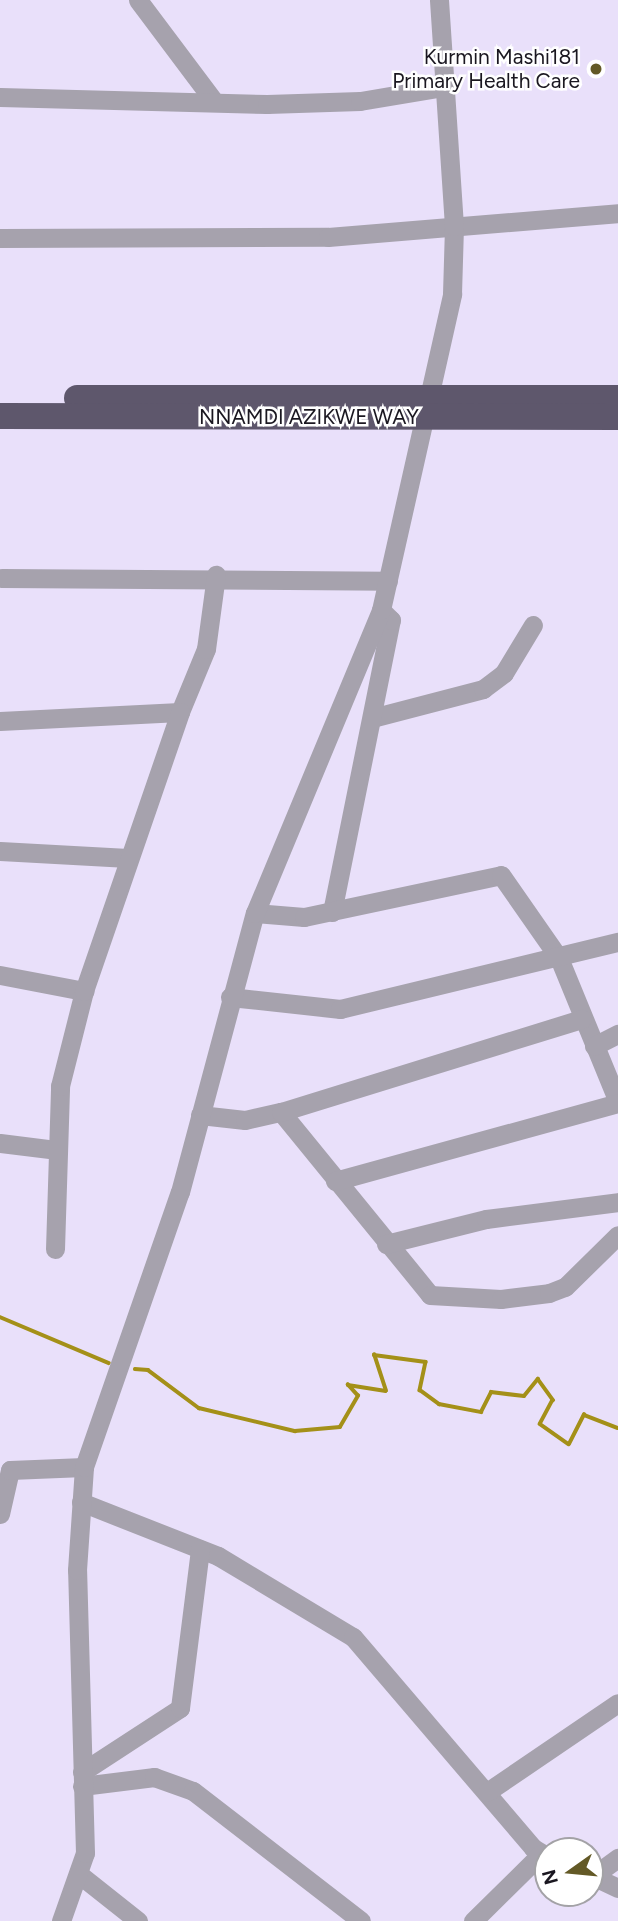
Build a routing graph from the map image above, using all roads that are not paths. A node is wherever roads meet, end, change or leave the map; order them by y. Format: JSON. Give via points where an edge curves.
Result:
{"nodes":[{"id":1,"x":138,"y":0,"type":"edge"},
{"id":2,"x":439,"y":0,"type":"edge"},
{"id":3,"x":444,"y":87,"type":"junction"},
{"id":4,"x":0,"y":97,"type":"edge"},
{"id":5,"x":213,"y":100,"type":"junction"},
{"id":6,"x":618,"y":213,"type":"edge"},
{"id":7,"x":454,"y":226,"type":"junction"},
{"id":8,"x":0,"y":238,"type":"edge"},
{"id":9,"x":0,"y":398,"type":"edge"},
{"id":10,"x":618,"y":398,"type":"edge"},
{"id":11,"x":428,"y":408,"type":"junction"},
{"id":12,"x":0,"y":416,"type":"edge"},
{"id":13,"x":618,"y":417,"type":"edge"},
{"id":14,"x":216,"y":575,"type":"junction"},
{"id":15,"x":2,"y":578,"type":"dead end"},
{"id":16,"x":388,"y":581,"type":"junction"},
{"id":17,"x":381,"y":610,"type":"junction"},
{"id":18,"x":533,"y":625,"type":"dead end"},
{"id":19,"x":180,"y":712,"type":"junction"},
{"id":20,"x":372,"y":718,"type":"junction"},
{"id":21,"x":0,"y":721,"type":"edge"},
{"id":22,"x":0,"y":851,"type":"edge"},
{"id":23,"x":128,"y":858,"type":"junction"},
{"id":24,"x":331,"y":912,"type":"junction"},
{"id":25,"x":255,"y":913,"type":"junction"},
{"id":26,"x":618,"y":942,"type":"edge"},
{"id":27,"x":559,"y":958,"type":"junction"},
{"id":28,"x":0,"y":975,"type":"edge"},
{"id":29,"x":84,"y":991,"type":"junction"},
{"id":30,"x":230,"y":997,"type":"junction"},
{"id":31,"x":582,"y":1019,"type":"junction"},
{"id":32,"x":618,"y":1034,"type":"edge"},
{"id":33,"x":594,"y":1046,"type":"junction"},
{"id":34,"x":618,"y":1102,"type":"edge"},
{"id":35,"x":282,"y":1112,"type":"junction"},
{"id":36,"x":200,"y":1115,"type":"junction"},
{"id":37,"x":0,"y":1143,"type":"edge"},
{"id":38,"x":56,"y":1150,"type":"junction"},
{"id":39,"x":335,"y":1181,"type":"junction"},
{"id":40,"x":618,"y":1202,"type":"edge"},
{"id":41,"x":618,"y":1236,"type":"edge"},
{"id":42,"x":386,"y":1244,"type":"junction"},
{"id":43,"x":55,"y":1249,"type":"dead end"},
{"id":44,"x":84,"y":1467,"type":"junction"},
{"id":45,"x":81,"y":1502,"type":"junction"},
{"id":46,"x":0,"y":1514,"type":"edge"},
{"id":47,"x":200,"y":1549,"type":"junction"},
{"id":48,"x":618,"y":1703,"type":"edge"},
{"id":49,"x":82,"y":1779,"type":"junction"},
{"id":50,"x":487,"y":1792,"type":"junction"},
{"id":51,"x":534,"y":1844,"type":"edge"},
{"id":52,"x":534,"y":1864,"type":"edge"},
{"id":53,"x":80,"y":1875,"type":"junction"},
{"id":54,"x":61,"y":1921,"type":"edge"},
{"id":55,"x":138,"y":1921,"type":"edge"},
{"id":56,"x":361,"y":1921,"type":"edge"},
{"id":57,"x":473,"y":1921,"type":"edge"}],
"edges":[{"from":1,"to":5,"type":"street"},
{"from":2,"to":3,"type":"street"},
{"from":3,"to":5,"type":"street","via":[[360,101]]},
{"from":3,"to":7,"type":"street"},
{"from":4,"to":5,"type":"street"},
{"from":6,"to":7,"type":"street"},
{"from":7,"to":8,"type":"street","via":[[328,237]]},
{"from":7,"to":11,"type":"street","via":[[452,294]]},
{"from":9,"to":11,"type":"highway","name":"NNAMDI AZIKWE WAY"},
{"from":10,"to":11,"type":"highway","name":"NNAMDI AZIKWE WAY"},
{"from":11,"to":12,"type":"highway","name":"NNAMDI AZIKWE WAY"},
{"from":11,"to":13,"type":"highway","name":"NNAMDI AZIKWE WAY"},
{"from":11,"to":16,"type":"street"},
{"from":14,"to":15,"type":"street"},
{"from":14,"to":16,"type":"street"},
{"from":14,"to":19,"type":"street","via":[[206,649]]},
{"from":16,"to":17,"type":"street"},
{"from":17,"to":20,"type":"street","via":[[391,620]]},
{"from":17,"to":25,"type":"street"},
{"from":18,"to":20,"type":"street","via":[[504,673],[483,689]]},
{"from":19,"to":21,"type":"street"},
{"from":19,"to":23,"type":"street"},
{"from":20,"to":24,"type":"street"},
{"from":22,"to":23,"type":"street"},
{"from":23,"to":29,"type":"street"},
{"from":24,"to":25,"type":"street","via":[[296,918]]},
{"from":24,"to":27,"type":"street","via":[[501,875]]},
{"from":25,"to":30,"type":"street"},
{"from":26,"to":27,"type":"street"},
{"from":27,"to":30,"type":"street","via":[[340,1009]]},
{"from":27,"to":31,"type":"street"},
{"from":28,"to":29,"type":"street"},
{"from":29,"to":38,"type":"street","via":[[60,1086]]},
{"from":30,"to":36,"type":"street"},
{"from":31,"to":33,"type":"street"},
{"from":31,"to":35,"type":"street"},
{"from":32,"to":33,"type":"street"},
{"from":33,"to":34,"type":"street"},
{"from":34,"to":39,"type":"street"},
{"from":35,"to":36,"type":"street","via":[[245,1120]]},
{"from":35,"to":39,"type":"street"},
{"from":36,"to":44,"type":"street","via":[[180,1192]]},
{"from":37,"to":38,"type":"street"},
{"from":38,"to":43,"type":"street"},
{"from":39,"to":42,"type":"street"},
{"from":40,"to":42,"type":"street","via":[[486,1219]]},
{"from":41,"to":42,"type":"street","via":[[565,1287],[501,1299],[422,1292]]},
{"from":44,"to":45,"type":"street"},
{"from":44,"to":46,"type":"street","via":[[10,1469]]},
{"from":45,"to":47,"type":"street"},
{"from":45,"to":49,"type":"street"},
{"from":47,"to":49,"type":"street","via":[[180,1708]]},
{"from":47,"to":50,"type":"street","via":[[368,1649]]},
{"from":48,"to":50,"type":"street"},
{"from":49,"to":53,"type":"street"},
{"from":49,"to":56,"type":"street","via":[[154,1777],[193,1791]]},
{"from":50,"to":51,"type":"street"},
{"from":52,"to":57,"type":"street"},
{"from":53,"to":54,"type":"street"},
{"from":53,"to":55,"type":"street"}]}
